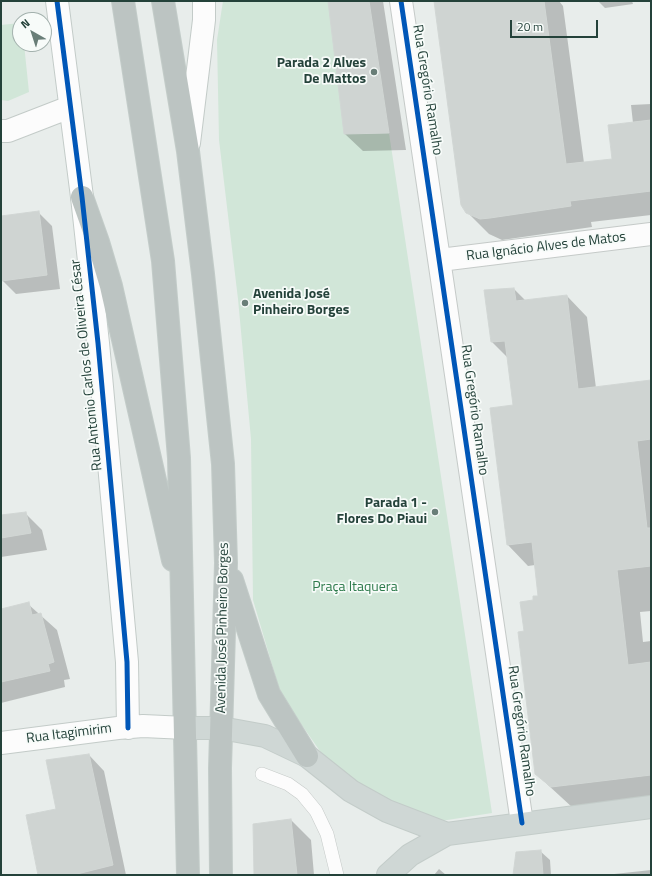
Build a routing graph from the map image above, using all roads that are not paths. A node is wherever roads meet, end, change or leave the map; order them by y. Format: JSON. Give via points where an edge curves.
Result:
{"nodes":[{"id":1,"x":57,"y":1,"type":"edge"},
{"id":2,"x":123,"y":1,"type":"edge"},
{"id":3,"x":163,"y":1,"type":"edge"},
{"id":4,"x":204,"y":1,"type":"edge"},
{"id":5,"x":401,"y":1,"type":"edge"},
{"id":6,"x":70,"y":107,"type":"junction"},
{"id":7,"x":1,"y":132,"type":"edge"},
{"id":8,"x":188,"y":151,"type":"junction"},
{"id":9,"x":82,"y":196,"type":"junction"},
{"id":10,"x":651,"y":234,"type":"edge"},
{"id":11,"x":440,"y":260,"type":"junction"},
{"id":12,"x":226,"y":564,"type":"junction"},
{"id":13,"x":184,"y":614,"type":"junction"},
{"id":14,"x":128,"y":728,"type":"junction"},
{"id":15,"x":186,"y":728,"type":"junction"},
{"id":16,"x":221,"y":728,"type":"junction"},
{"id":17,"x":1,"y":743,"type":"edge"},
{"id":18,"x":308,"y":756,"type":"junction"},
{"id":19,"x":262,"y":774,"type":"dead end"},
{"id":20,"x":651,"y":807,"type":"edge"},
{"id":21,"x":522,"y":823,"type":"junction"},
{"id":22,"x":447,"y":834,"type":"junction"},
{"id":23,"x":188,"y":875,"type":"edge"},
{"id":24,"x":221,"y":875,"type":"edge"},
{"id":25,"x":337,"y":875,"type":"edge"},
{"id":26,"x":388,"y":875,"type":"edge"}],
"edges":[{"from":1,"to":6,"type":"street","name":"Rua Antonio Carlos de Oliveira César"},
{"from":2,"to":13,"type":"highway","via":[[163,261],[179,458]]},
{"from":3,"to":8,"type":"highway","name":"Avenida José Pinheiro Borges"},
{"from":4,"to":8,"type":"street","via":[[204,20]]},
{"from":5,"to":11,"type":"street","name":"Rua Gregório Ramalho"},
{"from":6,"to":7,"type":"street"},
{"from":6,"to":9,"type":"street","name":"Rua Antonio Carlos de Oliveira César"},
{"from":8,"to":12,"type":"highway","name":"Avenida José Pinheiro Borges","via":[[222,464]]},
{"from":9,"to":13,"type":"highway","via":[[111,286]]},
{"from":9,"to":14,"type":"street","name":"Rua Antonio Carlos de Oliveira César","via":[[127,662]]},
{"from":10,"to":11,"type":"street","name":"Rua Ignácio Alves de Matos"},
{"from":11,"to":21,"type":"street","name":"Rua Gregório Ramalho"},
{"from":12,"to":16,"type":"highway","name":"Avenida José Pinheiro Borges"},
{"from":12,"to":18,"type":"highway","via":[[269,694]]},
{"from":13,"to":15,"type":"highway"},
{"from":14,"to":15,"type":"street","name":"Rua Itagimirim"},
{"from":14,"to":17,"type":"street","name":"Rua Itagimirim"},
{"from":15,"to":16,"type":"main road"},
{"from":15,"to":23,"type":"highway"},
{"from":16,"to":18,"type":"main road","via":[[265,736]]},
{"from":16,"to":24,"type":"highway","name":"Avenida José Pinheiro Borges"},
{"from":18,"to":22,"type":"main road","via":[[351,791],[387,812]]},
{"from":19,"to":25,"type":"lane","via":[[288,784],[302,794],[316,811],[327,834]]},
{"from":20,"to":21,"type":"main road"},
{"from":21,"to":22,"type":"main road"},
{"from":22,"to":26,"type":"main road","via":[[410,855]]}]}
